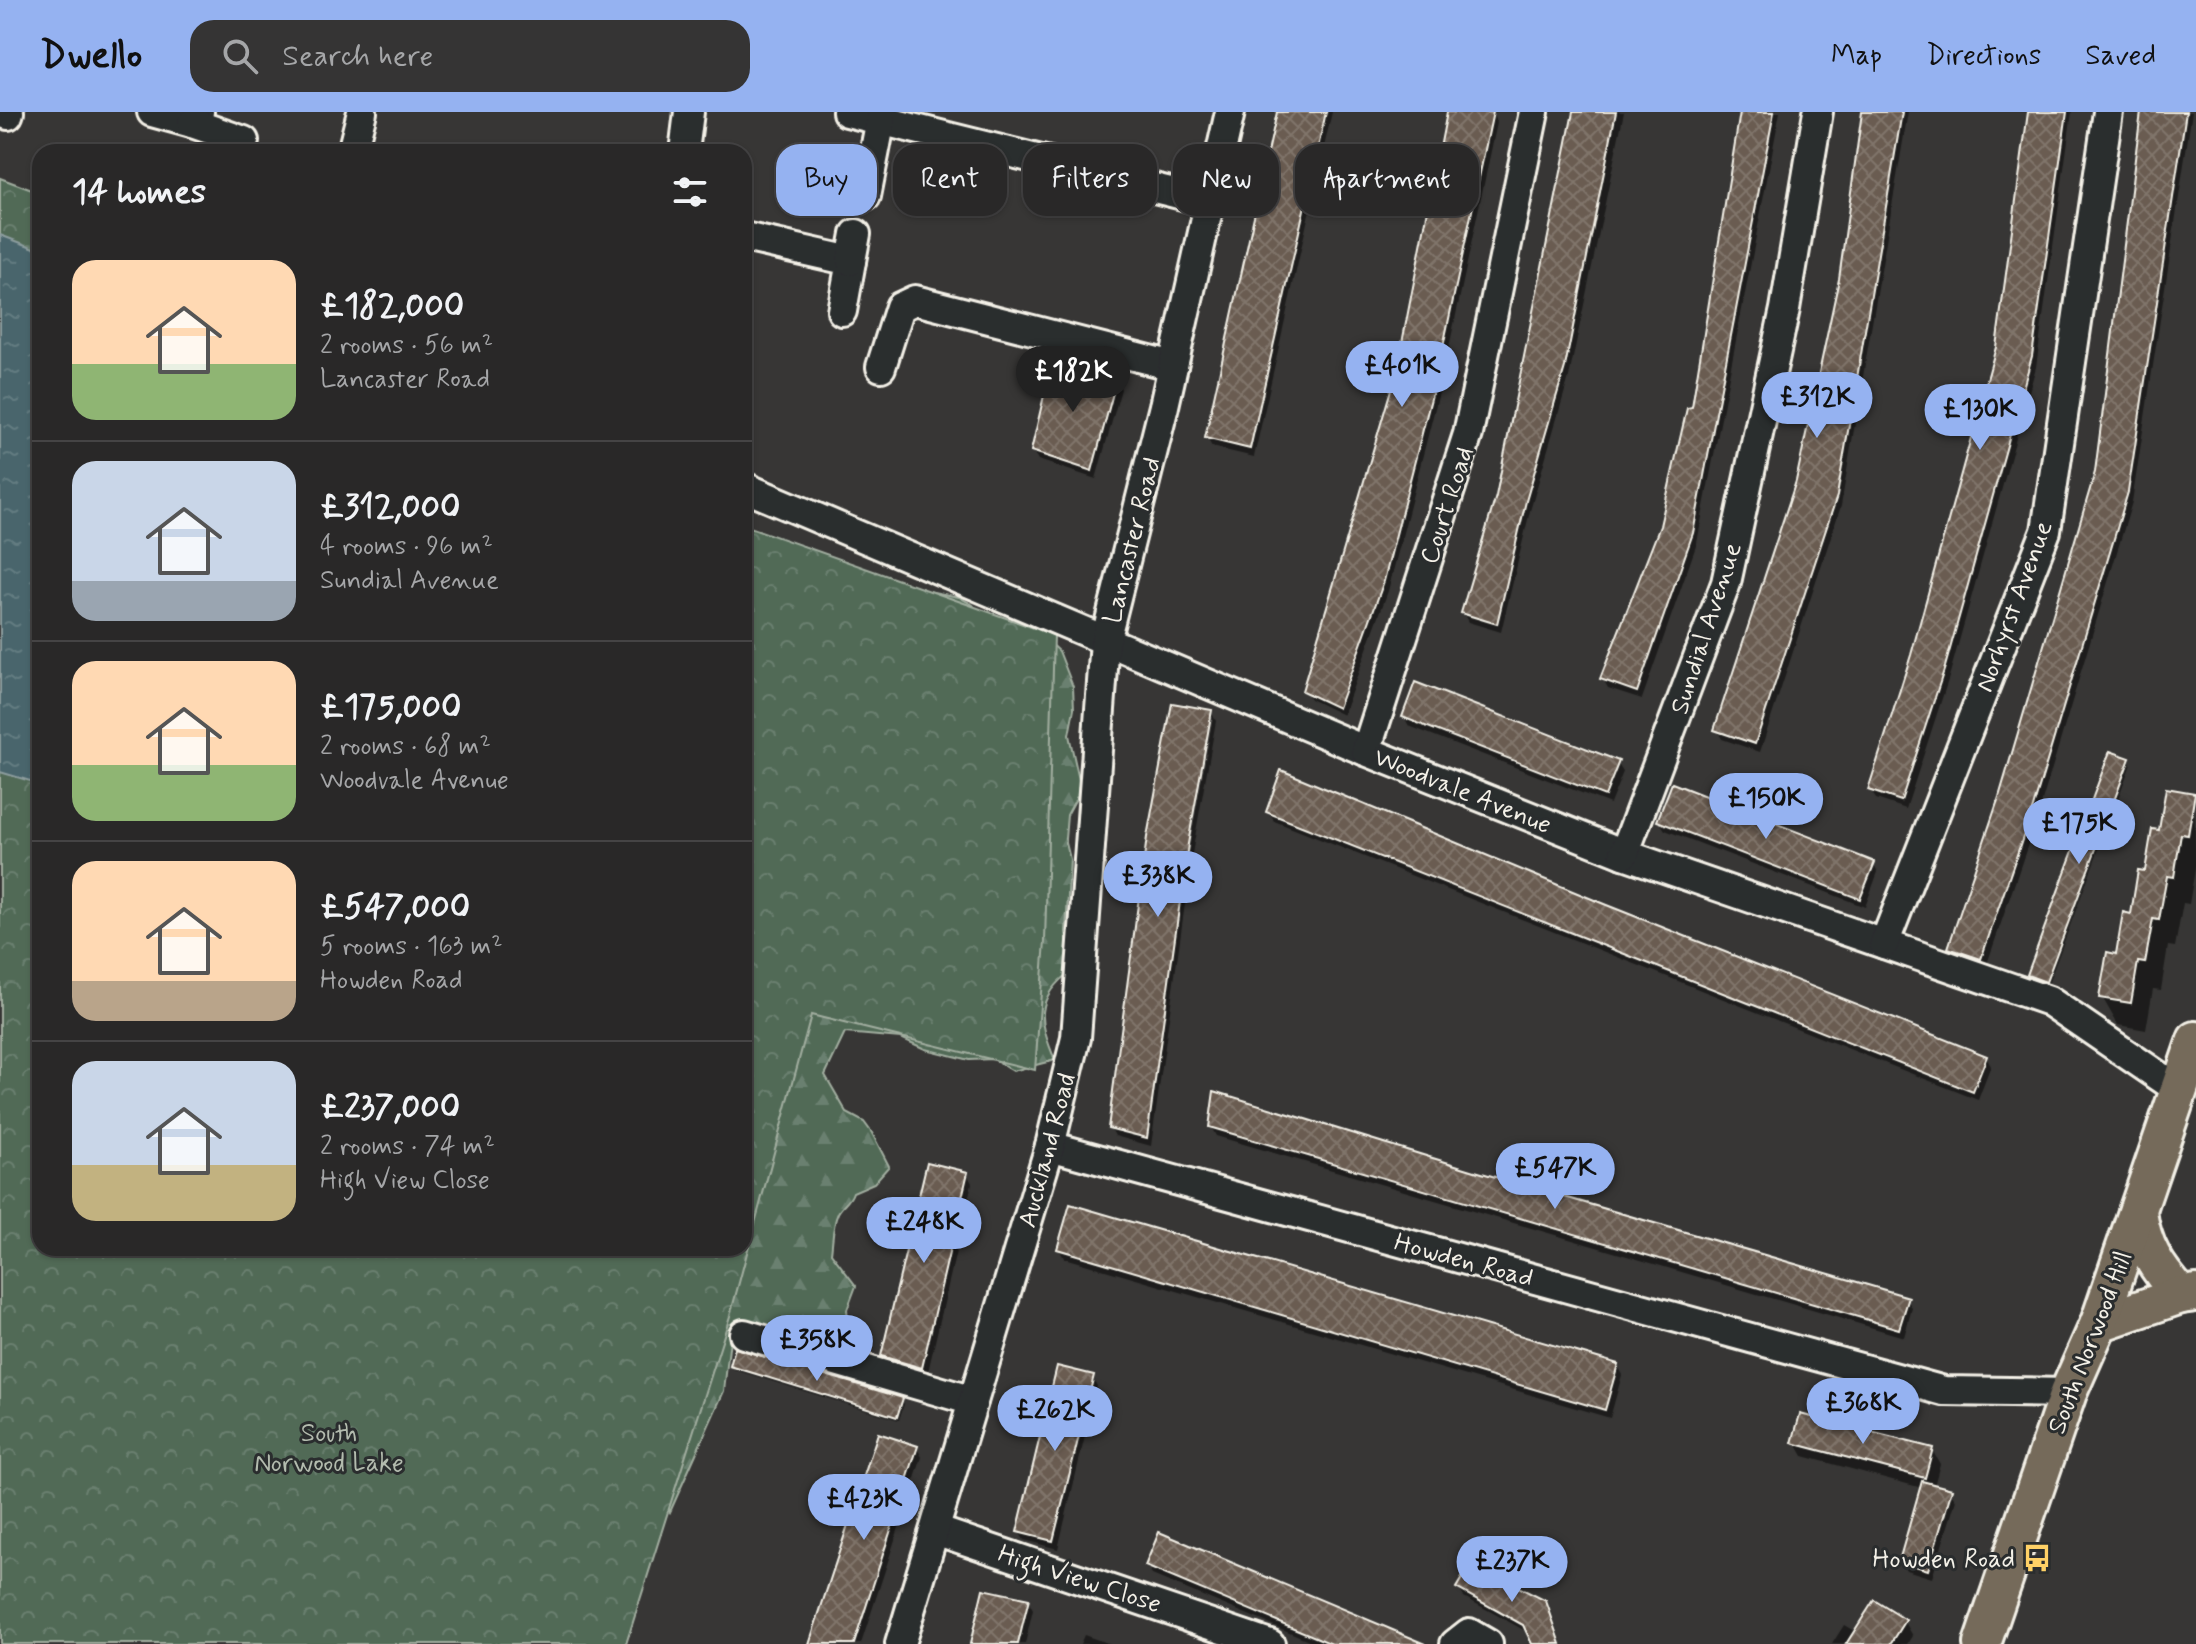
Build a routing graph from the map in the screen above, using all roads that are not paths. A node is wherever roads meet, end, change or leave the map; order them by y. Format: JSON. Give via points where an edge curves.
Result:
{"nodes":[{"id":1,"x":0,"y":112,"type":"edge"},
{"id":2,"x":9,"y":112,"type":"edge"},
{"id":3,"x":152,"y":112,"type":"edge"},
{"id":4,"x":362,"y":112,"type":"edge"},
{"id":5,"x":689,"y":112,"type":"edge"},
{"id":6,"x":847,"y":112,"type":"edge"},
{"id":7,"x":1230,"y":112,"type":"edge"},
{"id":8,"x":1534,"y":112,"type":"edge"},
{"id":9,"x":1818,"y":112,"type":"edge"},
{"id":10,"x":2108,"y":112,"type":"edge"},
{"id":11,"x":196,"y":117,"type":"edge"},
{"id":12,"x":881,"y":119,"type":"junction"},
{"id":13,"x":244,"y":141,"type":"dead end"},
{"id":14,"x":354,"y":144,"type":"edge"},
{"id":15,"x":685,"y":144,"type":"edge"},
{"id":16,"x":876,"y":144,"type":"edge"},
{"id":17,"x":1223,"y":144,"type":"edge"},
{"id":18,"x":1173,"y":192,"type":"edge"},
{"id":19,"x":1208,"y":216,"type":"edge"},
{"id":20,"x":752,"y":238,"type":"edge"},
{"id":21,"x":842,"y":311,"type":"dead end"},
{"id":22,"x":1173,"y":366,"type":"junction"},
{"id":23,"x":881,"y":367,"type":"dead end"},
{"id":24,"x":752,"y":490,"type":"edge"},
{"id":25,"x":1105,"y":641,"type":"junction"},
{"id":26,"x":1366,"y":751,"type":"junction"},
{"id":27,"x":1624,"y":854,"type":"junction"},
{"id":28,"x":1884,"y":944,"type":"junction"},
{"id":29,"x":2196,"y":1040,"type":"edge"},
{"id":30,"x":2179,"y":1090,"type":"junction"},
{"id":31,"x":1050,"y":1146,"type":"junction"},
{"id":32,"x":2138,"y":1211,"type":"junction"},
{"id":33,"x":2188,"y":1294,"type":"edge"},
{"id":34,"x":2099,"y":1323,"type":"junction"},
{"id":35,"x":744,"y":1334,"type":"dead end"},
{"id":36,"x":2068,"y":1393,"type":"junction"},
{"id":37,"x":973,"y":1401,"type":"junction"},
{"id":38,"x":935,"y":1530,"type":"junction"},
{"id":39,"x":900,"y":1644,"type":"edge"},
{"id":40,"x":1270,"y":1644,"type":"edge"},
{"id":41,"x":1455,"y":1644,"type":"edge"},
{"id":42,"x":1488,"y":1644,"type":"edge"},
{"id":43,"x":1982,"y":1644,"type":"edge"}],
"edges":[{"from":1,"to":2,"type":"street"},
{"from":3,"to":11,"type":"street"},
{"from":4,"to":14,"type":"street"},
{"from":5,"to":15,"type":"street"},
{"from":6,"to":12,"type":"street"},
{"from":7,"to":17,"type":"street","name":"Lancaster Road"},
{"from":8,"to":26,"type":"street","name":"Court Road","via":[[1468,434]]},
{"from":9,"to":27,"type":"street","name":"Sundial Avenue","via":[[1785,309],[1726,583]]},
{"from":10,"to":28,"type":"street","name":"Norhyrst Avenue","via":[[2046,531]]},
{"from":11,"to":13,"type":"street"},
{"from":12,"to":16,"type":"street"},
{"from":12,"to":18,"type":"street"},
{"from":19,"to":22,"type":"street","name":"Lancaster Road"},
{"from":20,"to":21,"type":"street","via":[[854,248]]},
{"from":22,"to":23,"type":"street","via":[[915,300],[900,307]]},
{"from":22,"to":25,"type":"street","name":"Lancaster Road"},
{"from":24,"to":25,"type":"street","name":"Woodvale Avenue"},
{"from":25,"to":26,"type":"street","name":"Woodvale Avenue"},
{"from":25,"to":31,"type":"street","name":"Auckland Road","via":[[1076,1038]]},
{"from":26,"to":27,"type":"street","name":"Woodvale Avenue"},
{"from":27,"to":28,"type":"street","name":"Woodvale Avenue"},
{"from":28,"to":30,"type":"street","name":"Woodvale Avenue","via":[[2049,1001]]},
{"from":29,"to":30,"type":"main road","name":"South Norwood Hill"},
{"from":30,"to":32,"type":"main road","name":"South Norwood Hill"},
{"from":31,"to":36,"type":"street","name":"Howden Road","via":[[1944,1391]]},
{"from":31,"to":37,"type":"street","name":"Auckland Road"},
{"from":32,"to":33,"type":"main road","via":[[2141,1238],[2161,1273]]},
{"from":32,"to":34,"type":"main road","name":"South Norwood Hill"},
{"from":33,"to":34,"type":"main road"},
{"from":34,"to":36,"type":"main road","name":"South Norwood Hill"},
{"from":35,"to":37,"type":"street"},
{"from":36,"to":43,"type":"main road","name":"South Norwood Hill"},
{"from":37,"to":38,"type":"street","name":"Auckland Road"},
{"from":38,"to":39,"type":"street","name":"Auckland Road"},
{"from":38,"to":40,"type":"street","name":"High View Close"},
{"from":41,"to":42,"type":"street","via":[[1469,1633]]}]}
